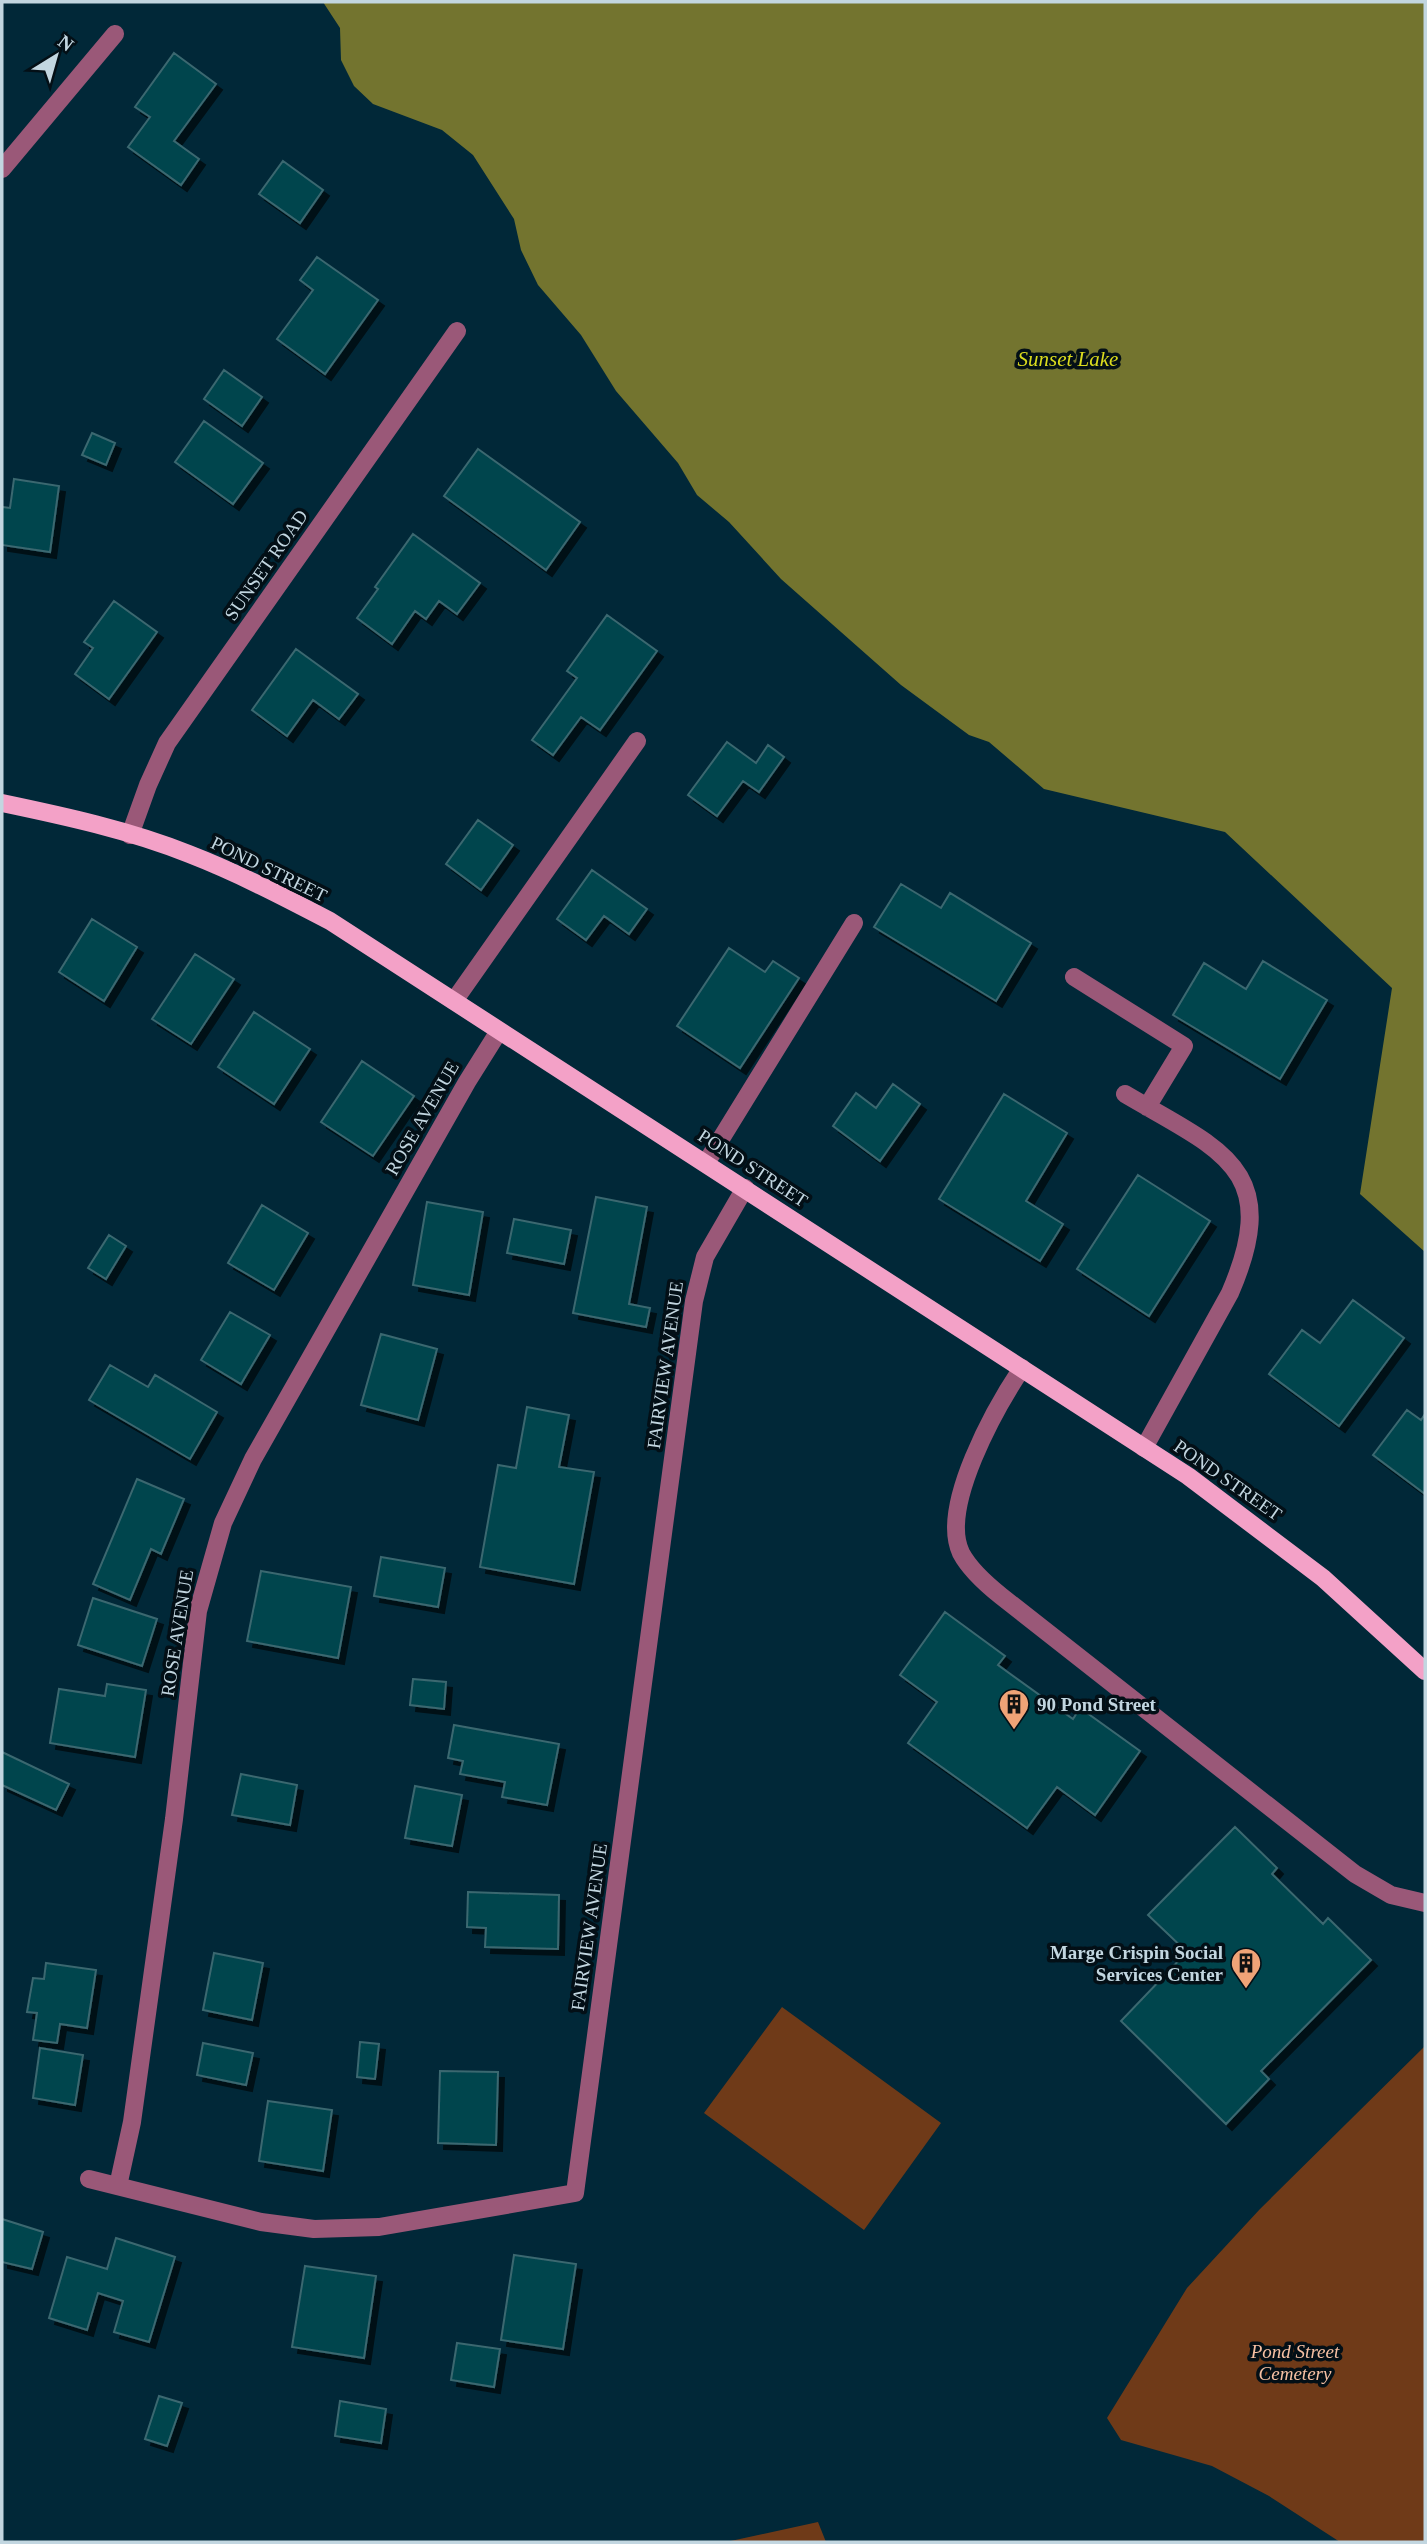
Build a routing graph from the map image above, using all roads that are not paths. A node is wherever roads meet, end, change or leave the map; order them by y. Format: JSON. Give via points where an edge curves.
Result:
{"nodes":[{"id":1,"x":115,"y":34,"type":"dead end"},
{"id":2,"x":2,"y":169,"type":"edge"},
{"id":3,"x":457,"y":331,"type":"dead end"},
{"id":4,"x":637,"y":741,"type":"dead end"},
{"id":5,"x":2,"y":803,"type":"edge"},
{"id":6,"x":130,"y":835,"type":"junction"},
{"id":7,"x":854,"y":923,"type":"dead end"},
{"id":8,"x":1074,"y":977,"type":"dead end"},
{"id":9,"x":454,"y":1001,"type":"junction"},
{"id":10,"x":499,"y":1031,"type":"junction"},
{"id":11,"x":1125,"y":1094,"type":"dead end"},
{"id":12,"x":1147,"y":1107,"type":"junction"},
{"id":13,"x":706,"y":1163,"type":"junction"},
{"id":14,"x":745,"y":1188,"type":"junction"},
{"id":15,"x":1022,"y":1368,"type":"junction"},
{"id":16,"x":1144,"y":1448,"type":"junction"},
{"id":17,"x":1425,"y":1671,"type":"edge"},
{"id":18,"x":1425,"y":1903,"type":"edge"},
{"id":19,"x":89,"y":2179,"type":"dead end"},
{"id":20,"x":118,"y":2186,"type":"junction"}],
"edges":[{"from":1,"to":2,"type":"street"},
{"from":3,"to":6,"type":"street","name":"SUNSET ROAD","via":[[167,743]]},
{"from":4,"to":9,"type":"street"},
{"from":5,"to":6,"type":"main road","name":"POND STREET"},
{"from":6,"to":9,"type":"main road","name":"POND STREET","via":[[186,852],[286,898]]},
{"from":7,"to":13,"type":"street"},
{"from":8,"to":12,"type":"street","via":[[1184,1046]]},
{"from":9,"to":10,"type":"main road","name":"POND STREET"},
{"from":10,"to":13,"type":"main road","name":"POND STREET"},
{"from":10,"to":20,"type":"street","name":"ROSE AVENUE","via":[[253,1459],[213,1551],[198,1611],[171,1846],[132,2122]]},
{"from":11,"to":12,"type":"street"},
{"from":12,"to":16,"type":"street","via":[[1198,1138],[1235,1168],[1245,1184],[1251,1222],[1242,1267],[1230,1293]]},
{"from":13,"to":14,"type":"main road","name":"POND STREET"},
{"from":14,"to":15,"type":"main road","name":"POND STREET"},
{"from":14,"to":20,"type":"street","name":"FAIRVIEW AVENUE","via":[[705,1257],[694,1301],[575,2193],[346,2230],[261,2222]]},
{"from":15,"to":16,"type":"main road","name":"POND STREET"},
{"from":15,"to":18,"type":"street","via":[[991,1416],[959,1500],[956,1534],[970,1566],[1001,1597],[1354,1874],[1391,1895]]},
{"from":16,"to":17,"type":"main road","name":"POND STREET","via":[[1280,1543],[1368,1616]]},
{"from":19,"to":20,"type":"street","name":"FAIRVIEW AVENUE"}]}
